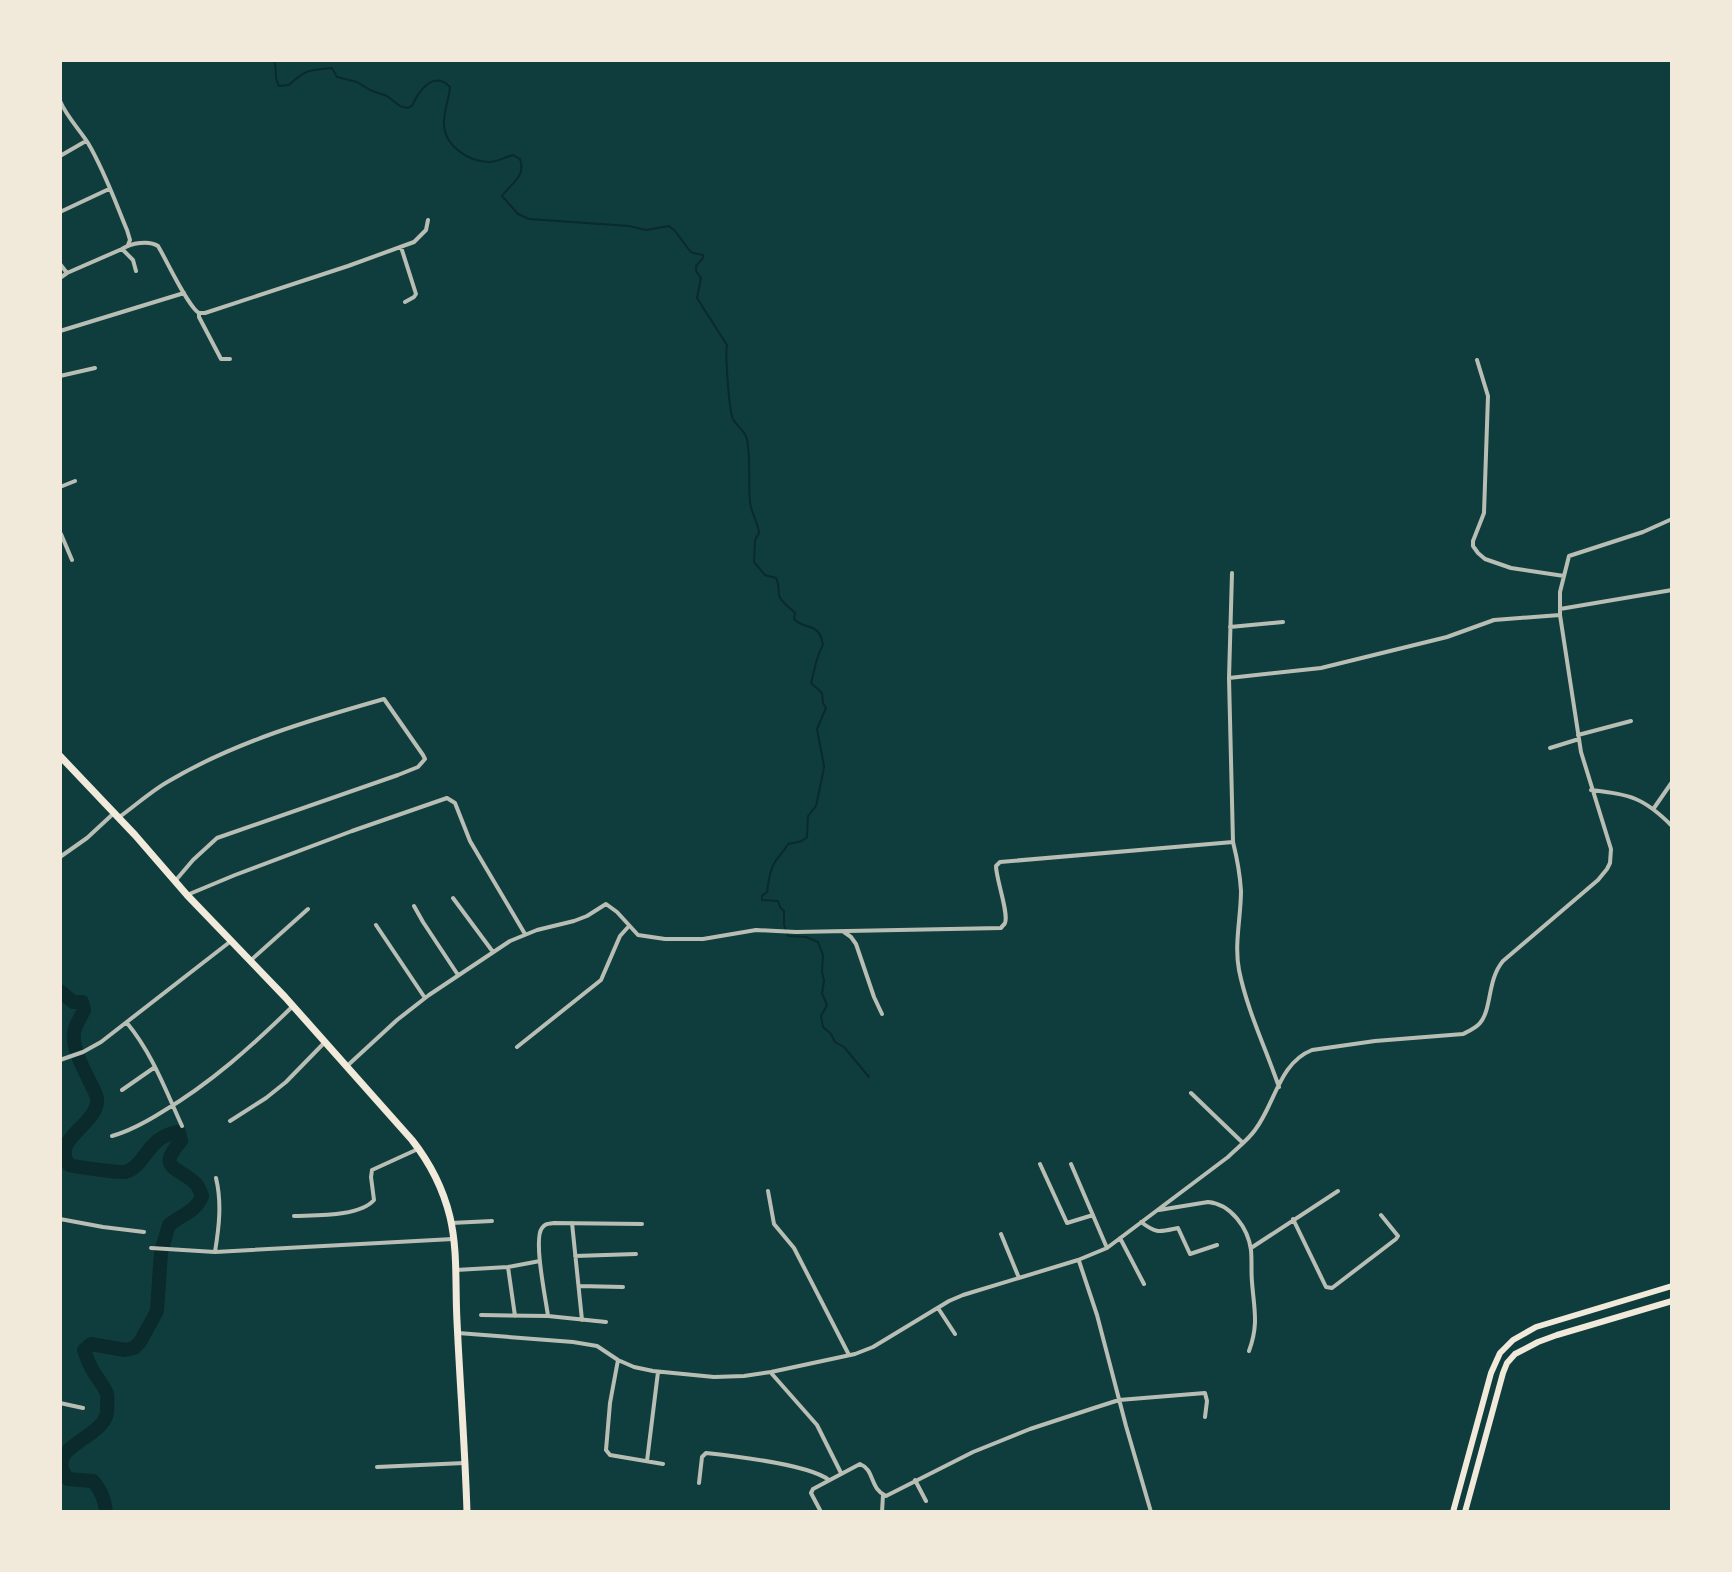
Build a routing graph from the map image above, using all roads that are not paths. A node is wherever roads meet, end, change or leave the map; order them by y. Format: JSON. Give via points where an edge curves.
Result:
{"nodes":[{"id":1,"x":60,"y":101,"type":"edge"},
{"id":2,"x":86,"y":141,"type":"junction"},
{"id":3,"x":60,"y":156,"type":"edge"},
{"id":4,"x":109,"y":189,"type":"junction"},
{"id":5,"x":60,"y":212,"type":"edge"},
{"id":6,"x":428,"y":220,"type":"dead end"},
{"id":7,"x":128,"y":245,"type":"junction"},
{"id":8,"x":401,"y":247,"type":"junction"},
{"id":9,"x":122,"y":249,"type":"junction"},
{"id":10,"x":60,"y":264,"type":"edge"},
{"id":11,"x":136,"y":271,"type":"dead end"},
{"id":12,"x":67,"y":273,"type":"junction"},
{"id":13,"x":60,"y":278,"type":"edge"},
{"id":14,"x":184,"y":293,"type":"junction"},
{"id":15,"x":405,"y":302,"type":"dead end"},
{"id":16,"x":199,"y":313,"type":"junction"},
{"id":17,"x":60,"y":331,"type":"edge"},
{"id":18,"x":230,"y":359,"type":"dead end"},
{"id":19,"x":1477,"y":360,"type":"dead end"},
{"id":20,"x":95,"y":368,"type":"dead end"},
{"id":21,"x":60,"y":376,"type":"edge"},
{"id":22,"x":75,"y":481,"type":"dead end"},
{"id":23,"x":60,"y":487,"type":"edge"},
{"id":24,"x":1672,"y":519,"type":"edge"},
{"id":25,"x":60,"y":533,"type":"edge"},
{"id":26,"x":72,"y":560,"type":"dead end"},
{"id":27,"x":1232,"y":573,"type":"dead end"},
{"id":28,"x":1564,"y":576,"type":"junction"},
{"id":29,"x":1672,"y":590,"type":"edge"},
{"id":30,"x":1560,"y":612,"type":"junction"},
{"id":31,"x":1283,"y":622,"type":"dead end"},
{"id":32,"x":1230,"y":627,"type":"junction"},
{"id":33,"x":1229,"y":678,"type":"junction"},
{"id":34,"x":1631,"y":721,"type":"dead end"},
{"id":35,"x":1579,"y":737,"type":"junction"},
{"id":36,"x":1550,"y":748,"type":"dead end"},
{"id":37,"x":60,"y":756,"type":"edge"},
{"id":38,"x":1672,"y":782,"type":"edge"},
{"id":39,"x":1591,"y":790,"type":"junction"},
{"id":40,"x":1654,"y":808,"type":"junction"},
{"id":41,"x":116,"y":815,"type":"junction"},
{"id":42,"x":1672,"y":826,"type":"edge"},
{"id":43,"x":1233,"y":842,"type":"junction"},
{"id":44,"x":60,"y":857,"type":"edge"},
{"id":45,"x":175,"y":881,"type":"junction"},
{"id":46,"x":187,"y":895,"type":"junction"},
{"id":47,"x":453,"y":898,"type":"dead end"},
{"id":48,"x":414,"y":906,"type":"dead end"},
{"id":49,"x":308,"y":909,"type":"dead end"},
{"id":50,"x":376,"y":925,"type":"dead end"},
{"id":51,"x":629,"y":926,"type":"junction"},
{"id":52,"x":842,"y":931,"type":"junction"},
{"id":53,"x":525,"y":934,"type":"junction"},
{"id":54,"x":231,"y":941,"type":"junction"},
{"id":55,"x":493,"y":952,"type":"junction"},
{"id":56,"x":250,"y":961,"type":"junction"},
{"id":57,"x":458,"y":975,"type":"junction"},
{"id":58,"x":425,"y":998,"type":"junction"},
{"id":59,"x":293,"y":1006,"type":"junction"},
{"id":60,"x":882,"y":1014,"type":"dead end"},
{"id":61,"x":127,"y":1023,"type":"junction"},
{"id":62,"x":325,"y":1042,"type":"junction"},
{"id":63,"x":517,"y":1047,"type":"dead end"},
{"id":64,"x":60,"y":1060,"type":"edge"},
{"id":65,"x":347,"y":1066,"type":"junction"},
{"id":66,"x":155,"y":1067,"type":"junction"},
{"id":67,"x":1279,"y":1087,"type":"junction"},
{"id":68,"x":122,"y":1090,"type":"dead end"},
{"id":69,"x":1191,"y":1093,"type":"dead end"},
{"id":70,"x":174,"y":1106,"type":"junction"},
{"id":71,"x":230,"y":1121,"type":"dead end"},
{"id":72,"x":182,"y":1126,"type":"dead end"},
{"id":73,"x":112,"y":1136,"type":"dead end"},
{"id":74,"x":1243,"y":1143,"type":"junction"},
{"id":75,"x":419,"y":1149,"type":"junction"},
{"id":76,"x":1040,"y":1164,"type":"dead end"},
{"id":77,"x":1071,"y":1164,"type":"dead end"},
{"id":78,"x":216,"y":1178,"type":"dead end"},
{"id":79,"x":768,"y":1191,"type":"dead end"},
{"id":80,"x":1338,"y":1191,"type":"dead end"},
{"id":81,"x":1156,"y":1211,"type":"junction"},
{"id":82,"x":1093,"y":1215,"type":"junction"},
{"id":83,"x":1381,"y":1215,"type":"dead end"},
{"id":84,"x":294,"y":1216,"type":"dead end"},
{"id":85,"x":60,"y":1219,"type":"edge"},
{"id":86,"x":1293,"y":1219,"type":"junction"},
{"id":87,"x":492,"y":1221,"type":"dead end"},
{"id":88,"x":1141,"y":1222,"type":"junction"},
{"id":89,"x":451,"y":1223,"type":"junction"},
{"id":90,"x":572,"y":1223,"type":"junction"},
{"id":91,"x":642,"y":1224,"type":"dead end"},
{"id":92,"x":144,"y":1232,"type":"dead end"},
{"id":93,"x":1001,"y":1234,"type":"dead end"},
{"id":94,"x":1120,"y":1238,"type":"junction"},
{"id":95,"x":453,"y":1239,"type":"junction"},
{"id":96,"x":1217,"y":1245,"type":"dead end"},
{"id":97,"x":151,"y":1248,"type":"dead end"},
{"id":98,"x":1107,"y":1248,"type":"junction"},
{"id":99,"x":1251,"y":1248,"type":"junction"},
{"id":100,"x":215,"y":1252,"type":"junction"},
{"id":101,"x":636,"y":1254,"type":"dead end"},
{"id":102,"x":575,"y":1256,"type":"junction"},
{"id":103,"x":1078,"y":1260,"type":"junction"},
{"id":104,"x":540,"y":1261,"type":"junction"},
{"id":105,"x":508,"y":1267,"type":"junction"},
{"id":106,"x":456,"y":1270,"type":"junction"},
{"id":107,"x":1019,"y":1278,"type":"junction"},
{"id":108,"x":1144,"y":1284,"type":"dead end"},
{"id":109,"x":579,"y":1286,"type":"junction"},
{"id":110,"x":1672,"y":1286,"type":"edge"},
{"id":111,"x":623,"y":1287,"type":"dead end"},
{"id":112,"x":1672,"y":1301,"type":"edge"},
{"id":113,"x":938,"y":1308,"type":"junction"},
{"id":114,"x":481,"y":1315,"type":"dead end"},
{"id":115,"x":515,"y":1316,"type":"junction"},
{"id":116,"x":548,"y":1316,"type":"junction"},
{"id":117,"x":582,"y":1320,"type":"junction"},
{"id":118,"x":606,"y":1322,"type":"dead end"},
{"id":119,"x":458,"y":1333,"type":"junction"},
{"id":120,"x":955,"y":1334,"type":"dead end"},
{"id":121,"x":1249,"y":1351,"type":"dead end"},
{"id":122,"x":849,"y":1355,"type":"junction"},
{"id":123,"x":618,"y":1360,"type":"junction"},
{"id":124,"x":658,"y":1371,"type":"junction"},
{"id":125,"x":771,"y":1372,"type":"junction"},
{"id":126,"x":1119,"y":1400,"type":"junction"},
{"id":127,"x":60,"y":1403,"type":"edge"},
{"id":128,"x":83,"y":1408,"type":"dead end"},
{"id":129,"x":1205,"y":1417,"type":"dead end"},
{"id":130,"x":647,"y":1461,"type":"junction"},
{"id":131,"x":464,"y":1463,"type":"junction"},
{"id":132,"x":663,"y":1464,"type":"dead end"},
{"id":133,"x":377,"y":1467,"type":"dead end"},
{"id":134,"x":841,"y":1473,"type":"junction"},
{"id":135,"x":829,"y":1480,"type":"junction"},
{"id":136,"x":915,"y":1480,"type":"junction"},
{"id":137,"x":699,"y":1483,"type":"dead end"},
{"id":138,"x":883,"y":1495,"type":"junction"},
{"id":139,"x":926,"y":1501,"type":"dead end"},
{"id":140,"x":467,"y":1512,"type":"edge"},
{"id":141,"x":821,"y":1512,"type":"edge"},
{"id":142,"x":882,"y":1512,"type":"edge"},
{"id":143,"x":1151,"y":1512,"type":"edge"},
{"id":144,"x":1453,"y":1512,"type":"edge"},
{"id":145,"x":1465,"y":1512,"type":"edge"}],
"edges":[{"from":1,"to":2,"type":"street"},
{"from":2,"to":3,"type":"street"},
{"from":2,"to":4,"type":"street"},
{"from":4,"to":5,"type":"street"},
{"from":4,"to":7,"type":"street"},
{"from":6,"to":8,"type":"street","via":[[420,238]]},
{"from":7,"to":9,"type":"street"},
{"from":7,"to":14,"type":"street","via":[[157,245]]},
{"from":8,"to":15,"type":"street","via":[[416,294]]},
{"from":8,"to":16,"type":"street"},
{"from":9,"to":11,"type":"street"},
{"from":9,"to":12,"type":"street"},
{"from":10,"to":12,"type":"street"},
{"from":12,"to":13,"type":"street"},
{"from":14,"to":16,"type":"street"},
{"from":14,"to":17,"type":"street"},
{"from":16,"to":18,"type":"street","via":[[221,359]]},
{"from":19,"to":28,"type":"street","via":[[1488,396],[1484,513],[1473,546],[1485,559],[1511,568]]},
{"from":20,"to":21,"type":"street"},
{"from":22,"to":23,"type":"street"},
{"from":24,"to":28,"type":"street","via":[[1569,556]]},
{"from":25,"to":26,"type":"street"},
{"from":27,"to":32,"type":"street"},
{"from":28,"to":30,"type":"street"},
{"from":29,"to":30,"type":"street"},
{"from":30,"to":33,"type":"street","via":[[1494,620],[1321,668]]},
{"from":30,"to":35,"type":"street"},
{"from":31,"to":32,"type":"street"},
{"from":32,"to":33,"type":"street"},
{"from":33,"to":43,"type":"street"},
{"from":34,"to":35,"type":"street"},
{"from":35,"to":36,"type":"street"},
{"from":35,"to":39,"type":"street"},
{"from":37,"to":41,"type":"highway"},
{"from":38,"to":40,"type":"street"},
{"from":39,"to":40,"type":"street","via":[[1624,794]]},
{"from":39,"to":67,"type":"street","via":[[1611,849],[1607,869],[1503,961],[1481,1022],[1463,1034],[1312,1050],[1289,1067]]},
{"from":40,"to":42,"type":"street"},
{"from":41,"to":44,"type":"street"},
{"from":41,"to":45,"type":"highway"},
{"from":41,"to":45,"type":"street","via":[[250,741],[384,699],[425,759],[398,775],[217,838]]},
{"from":43,"to":52,"type":"street","via":[[1000,862],[996,868],[1006,914],[1002,927]]},
{"from":43,"to":67,"type":"street","via":[[1241,890],[1239,970]]},
{"from":45,"to":46,"type":"highway"},
{"from":46,"to":53,"type":"street","via":[[447,798],[455,803],[470,841]]},
{"from":46,"to":54,"type":"highway"},
{"from":47,"to":55,"type":"street"},
{"from":48,"to":57,"type":"street"},
{"from":49,"to":56,"type":"street"},
{"from":50,"to":58,"type":"street"},
{"from":51,"to":52,"type":"street","via":[[641,936],[688,940],[756,930]]},
{"from":51,"to":53,"type":"street","via":[[606,904],[574,921]]},
{"from":51,"to":63,"type":"street","via":[[601,980]]},
{"from":52,"to":60,"type":"street","via":[[856,944]]},
{"from":53,"to":55,"type":"street"},
{"from":54,"to":56,"type":"highway"},
{"from":54,"to":61,"type":"street"},
{"from":55,"to":57,"type":"street"},
{"from":56,"to":59,"type":"highway"},
{"from":57,"to":58,"type":"street"},
{"from":58,"to":65,"type":"street"},
{"from":59,"to":62,"type":"highway"},
{"from":59,"to":70,"type":"street","via":[[239,1057]]},
{"from":61,"to":64,"type":"street","via":[[83,1052]]},
{"from":61,"to":66,"type":"street"},
{"from":62,"to":65,"type":"highway"},
{"from":62,"to":71,"type":"street","via":[[286,1082]]},
{"from":65,"to":75,"type":"highway"},
{"from":66,"to":68,"type":"street"},
{"from":66,"to":70,"type":"street"},
{"from":67,"to":74,"type":"street"},
{"from":69,"to":74,"type":"street"},
{"from":70,"to":72,"type":"street"},
{"from":70,"to":73,"type":"street"},
{"from":74,"to":81,"type":"street"},
{"from":75,"to":84,"type":"street","via":[[372,1170],[374,1200],[369,1207]]},
{"from":75,"to":89,"type":"highway","via":[[442,1190]]},
{"from":76,"to":82,"type":"street","via":[[1067,1223]]},
{"from":77,"to":82,"type":"street"},
{"from":78,"to":100,"type":"street","via":[[220,1208]]},
{"from":79,"to":122,"type":"street","via":[[774,1224],[794,1248]]},
{"from":80,"to":86,"type":"street"},
{"from":81,"to":88,"type":"street"},
{"from":81,"to":99,"type":"street","via":[[1208,1202],[1221,1205],[1235,1215]]},
{"from":82,"to":98,"type":"street"},
{"from":83,"to":86,"type":"street","via":[[1396,1239],[1329,1289]]},
{"from":85,"to":92,"type":"street"},
{"from":86,"to":99,"type":"street"},
{"from":87,"to":89,"type":"street"},
{"from":88,"to":94,"type":"street"},
{"from":88,"to":96,"type":"street","via":[[1155,1231],[1179,1229],[1190,1254]]},
{"from":89,"to":95,"type":"highway"},
{"from":90,"to":91,"type":"street"},
{"from":90,"to":102,"type":"street"},
{"from":90,"to":104,"type":"street","via":[[542,1228]]},
{"from":93,"to":107,"type":"street"},
{"from":94,"to":98,"type":"street"},
{"from":94,"to":108,"type":"street"},
{"from":95,"to":100,"type":"street"},
{"from":95,"to":106,"type":"highway"},
{"from":97,"to":100,"type":"street"},
{"from":98,"to":103,"type":"street"},
{"from":99,"to":121,"type":"street","via":[[1256,1332]]},
{"from":101,"to":102,"type":"street"},
{"from":102,"to":109,"type":"street"},
{"from":103,"to":107,"type":"street"},
{"from":103,"to":126,"type":"street"},
{"from":104,"to":105,"type":"street"},
{"from":104,"to":116,"type":"street"},
{"from":105,"to":106,"type":"street"},
{"from":105,"to":115,"type":"street"},
{"from":106,"to":119,"type":"highway"},
{"from":107,"to":113,"type":"street"},
{"from":109,"to":111,"type":"street"},
{"from":109,"to":117,"type":"street"},
{"from":110,"to":144,"type":"main road","via":[[1536,1327],[1500,1353]]},
{"from":112,"to":145,"type":"main road","via":[[1557,1335],[1515,1354],[1503,1373]]},
{"from":113,"to":120,"type":"street"},
{"from":113,"to":122,"type":"street","via":[[873,1347]]},
{"from":114,"to":115,"type":"street"},
{"from":115,"to":116,"type":"street"},
{"from":116,"to":117,"type":"street"},
{"from":117,"to":118,"type":"street"},
{"from":119,"to":123,"type":"street","via":[[597,1346]]},
{"from":119,"to":131,"type":"highway"},
{"from":122,"to":125,"type":"street"},
{"from":123,"to":124,"type":"street"},
{"from":123,"to":130,"type":"street","via":[[606,1450]]},
{"from":124,"to":125,"type":"street","via":[[714,1377]]},
{"from":124,"to":130,"type":"street"},
{"from":125,"to":134,"type":"street","via":[[817,1425]]},
{"from":126,"to":129,"type":"street","via":[[1205,1393]]},
{"from":126,"to":136,"type":"street","via":[[1030,1429]]},
{"from":126,"to":143,"type":"street"},
{"from":127,"to":128,"type":"street"},
{"from":130,"to":132,"type":"street"},
{"from":131,"to":133,"type":"street"},
{"from":131,"to":140,"type":"highway"},
{"from":134,"to":135,"type":"street"},
{"from":134,"to":138,"type":"street","via":[[863,1464]]},
{"from":135,"to":137,"type":"street","via":[[784,1465],[706,1453]]},
{"from":135,"to":141,"type":"street","via":[[811,1491]]},
{"from":136,"to":138,"type":"street"},
{"from":136,"to":139,"type":"street"},
{"from":138,"to":142,"type":"street"}]}
